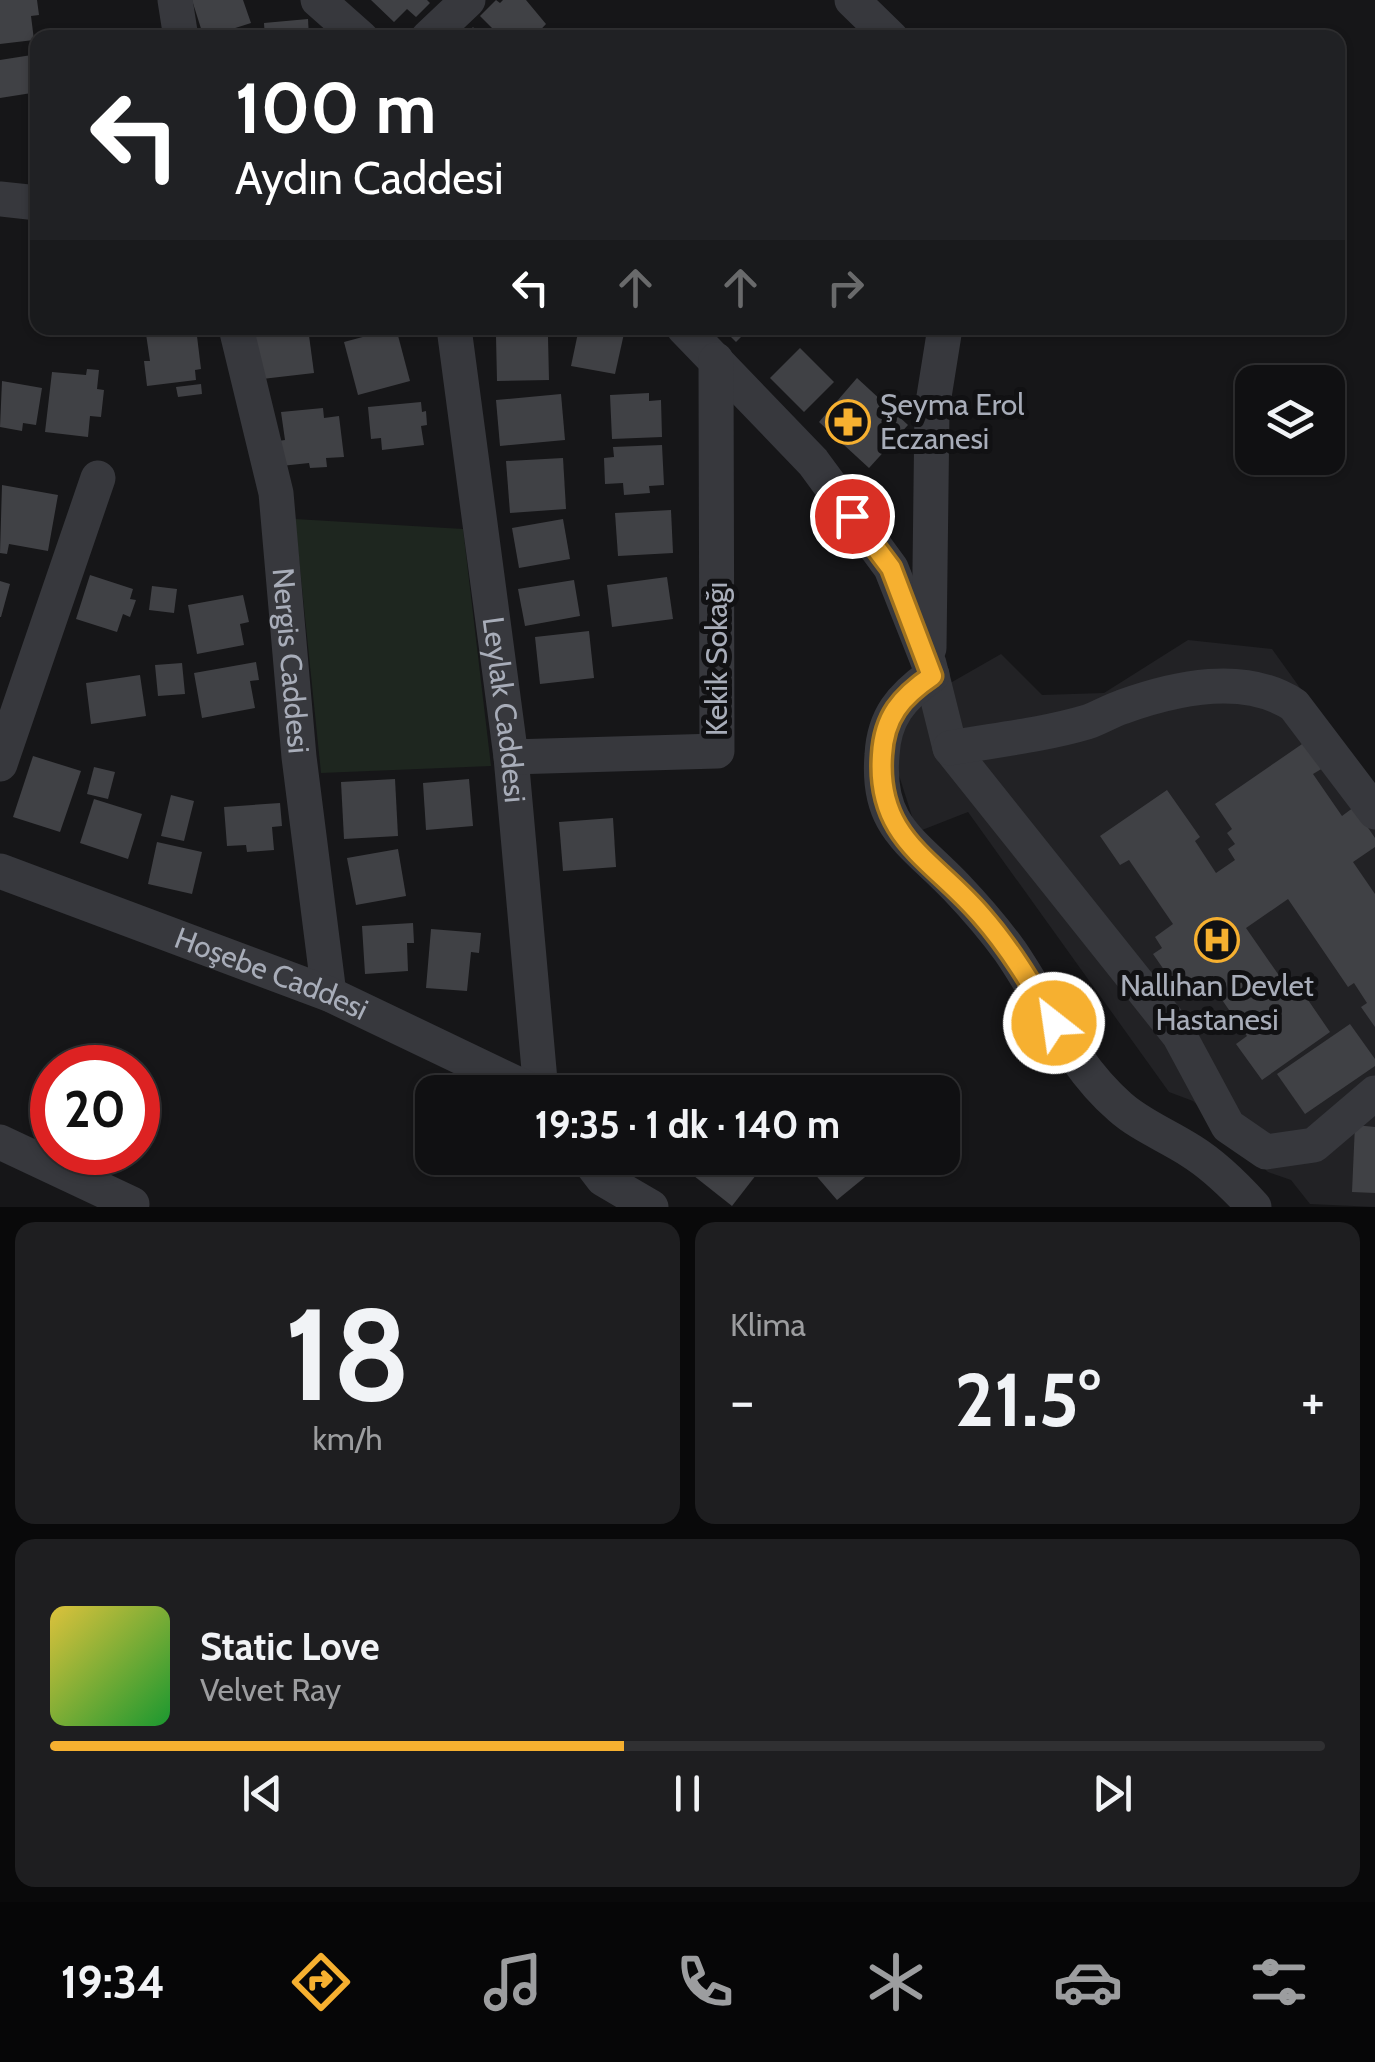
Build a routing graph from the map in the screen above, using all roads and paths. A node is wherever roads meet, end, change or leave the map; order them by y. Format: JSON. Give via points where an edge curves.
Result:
{"nodes":[{"id":1,"x":175,"y":0,"type":"edge"},
{"id":2,"x":318,"y":0,"type":"edge"},
{"id":3,"x":468,"y":0,"type":"edge"},
{"id":4,"x":852,"y":0,"type":"edge"},
{"id":5,"x":180,"y":30,"type":"edge"},
{"id":6,"x":352,"y":30,"type":"edge"},
{"id":7,"x":436,"y":30,"type":"edge"},
{"id":8,"x":883,"y":30,"type":"edge"},
{"id":9,"x":0,"y":199,"type":"edge"},
{"id":10,"x":30,"y":202,"type":"edge"},
{"id":11,"x":238,"y":335,"type":"edge"},
{"id":12,"x":455,"y":335,"type":"edge"},
{"id":13,"x":691,"y":335,"type":"edge"},
{"id":14,"x":944,"y":335,"type":"edge"},
{"id":15,"x":716,"y":360,"type":"junction"},
{"id":16,"x":98,"y":478,"type":"dead end"},
{"id":17,"x":930,"y":669,"type":"junction"},
{"id":18,"x":950,"y":748,"type":"junction"},
{"id":19,"x":511,"y":757,"type":"junction"},
{"id":20,"x":0,"y":764,"type":"edge"},
{"id":21,"x":1375,"y":812,"type":"edge"},
{"id":22,"x":0,"y":871,"type":"edge"},
{"id":23,"x":329,"y":994,"type":"junction"},
{"id":24,"x":502,"y":1075,"type":"edge"},
{"id":25,"x":537,"y":1075,"type":"edge"},
{"id":26,"x":1375,"y":1093,"type":"edge"},
{"id":27,"x":0,"y":1142,"type":"edge"},
{"id":28,"x":599,"y":1175,"type":"edge"},
{"id":29,"x":132,"y":1204,"type":"dead end"},
{"id":30,"x":651,"y":1207,"type":"edge"},
{"id":31,"x":1254,"y":1207,"type":"edge"}],
"edges":[{"from":1,"to":5,"type":"street"},
{"from":2,"to":6,"type":"street"},
{"from":3,"to":7,"type":"street"},
{"from":4,"to":8,"type":"street"},
{"from":9,"to":10,"type":"street"},
{"from":11,"to":23,"type":"street","name":"Nergis Caddesi","via":[[276,493]]},
{"from":12,"to":19,"type":"street","name":"Leylak Caddesi"},
{"from":13,"to":15,"type":"street"},
{"from":14,"to":17,"type":"street","via":[[932,408]]},
{"from":15,"to":17,"type":"street","via":[[813,462],[891,568]]},
{"from":15,"to":19,"type":"street","name":"Kekik Sokağı","via":[[717,752]]},
{"from":16,"to":20,"type":"street"},
{"from":17,"to":18,"type":"street"},
{"from":17,"to":31,"type":"street","via":[[887,724],[880,773],[890,818],[984,919],[1077,1058],[1120,1108],[1195,1154]]},
{"from":18,"to":21,"type":"street","via":[[1088,721],[1173,692],[1252,687],[1294,704]]},
{"from":18,"to":26,"type":"street","via":[[1179,1035],[1228,1126],[1266,1152],[1314,1144]]},
{"from":19,"to":25,"type":"street","name":"Leylak Caddesi"},
{"from":22,"to":23,"type":"street","name":"Hoşebe Caddesi"},
{"from":23,"to":24,"type":"street","name":"Hoşebe Caddesi"},
{"from":27,"to":29,"type":"street"},
{"from":28,"to":30,"type":"street"}]}
